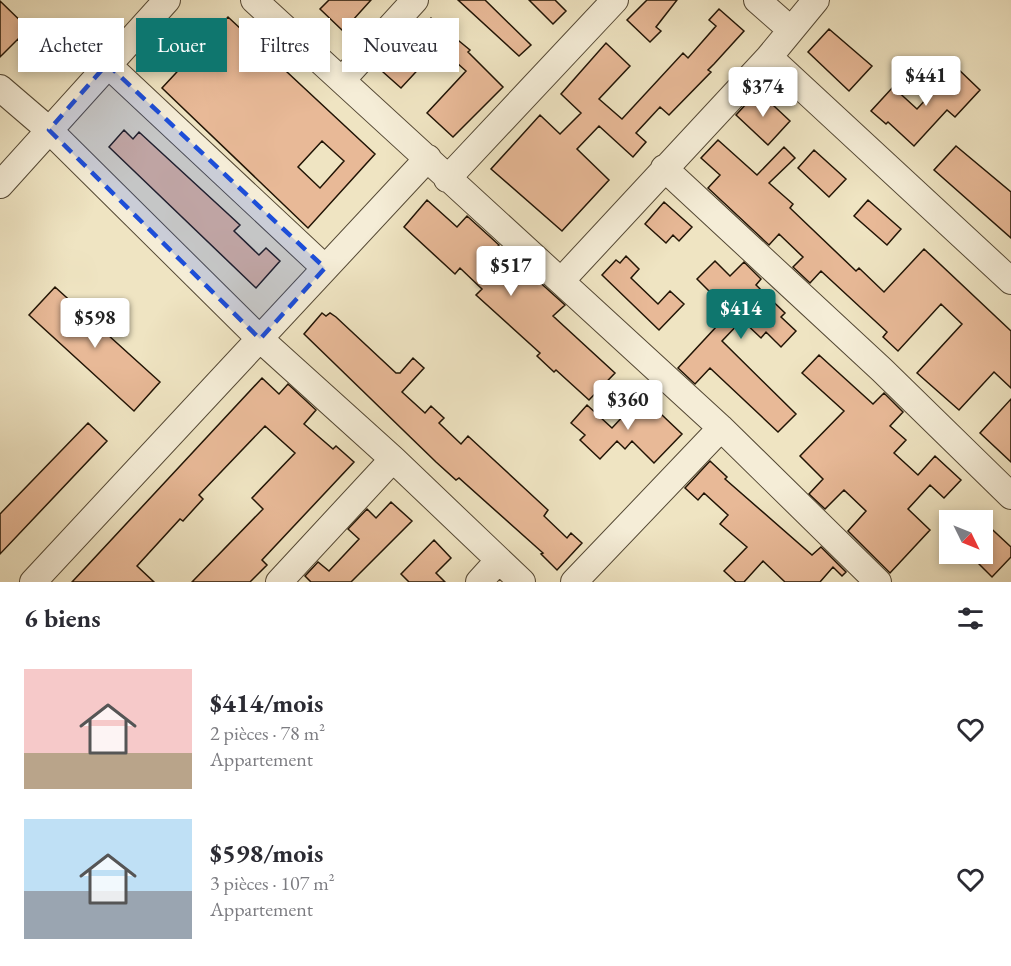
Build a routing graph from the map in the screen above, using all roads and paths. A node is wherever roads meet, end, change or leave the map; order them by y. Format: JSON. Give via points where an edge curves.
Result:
{"nodes":[{"id":1,"x":167,"y":0,"type":"edge"},
{"id":2,"x":254,"y":0,"type":"edge"},
{"id":3,"x":416,"y":0,"type":"edge"},
{"id":4,"x":615,"y":0,"type":"edge"},
{"id":5,"x":757,"y":0,"type":"edge"},
{"id":6,"x":816,"y":0,"type":"edge"},
{"id":7,"x":790,"y":30,"type":"junction"},
{"id":8,"x":124,"y":46,"type":"edge"},
{"id":9,"x":769,"y":57,"type":"junction"},
{"id":10,"x":100,"y":72,"type":"edge"},
{"id":11,"x":116,"y":72,"type":"edge"},
{"id":12,"x":342,"y":80,"type":"junction"},
{"id":13,"x":0,"y":88,"type":"edge"},
{"id":14,"x":49,"y":130,"type":"junction"},
{"id":15,"x":428,"y":158,"type":"junction"},
{"id":16,"x":664,"y":168,"type":"junction"},
{"id":17,"x":447,"y":178,"type":"junction"},
{"id":18,"x":0,"y":185,"type":"edge"},
{"id":19,"x":325,"y":268,"type":"junction"},
{"id":20,"x":1011,"y":280,"type":"edge"},
{"id":21,"x":561,"y":281,"type":"junction"},
{"id":22,"x":260,"y":339,"type":"junction"},
{"id":23,"x":721,"y":428,"type":"junction"},
{"id":24,"x":393,"y":459,"type":"junction"},
{"id":25,"x":1011,"y":496,"type":"edge"},
{"id":26,"x":498,"y":561,"type":"junction"},
{"id":27,"x":33,"y":582,"type":"edge"},
{"id":28,"x":279,"y":582,"type":"edge"},
{"id":29,"x":479,"y":582,"type":"edge"},
{"id":30,"x":522,"y":582,"type":"edge"},
{"id":31,"x":574,"y":582,"type":"edge"},
{"id":32,"x":878,"y":582,"type":"edge"}],
"edges":[{"from":1,"to":8,"type":"street"},
{"from":2,"to":12,"type":"street"},
{"from":3,"to":12,"type":"street"},
{"from":4,"to":17,"type":"street"},
{"from":5,"to":7,"type":"street"},
{"from":6,"to":7,"type":"street"},
{"from":7,"to":9,"type":"street"},
{"from":9,"to":16,"type":"street"},
{"from":9,"to":20,"type":"street"},
{"from":10,"to":14,"type":"street"},
{"from":11,"to":19,"type":"street"},
{"from":12,"to":15,"type":"street"},
{"from":13,"to":14,"type":"street"},
{"from":14,"to":18,"type":"street"},
{"from":14,"to":22,"type":"street"},
{"from":15,"to":17,"type":"street"},
{"from":15,"to":19,"type":"street"},
{"from":16,"to":21,"type":"street"},
{"from":16,"to":25,"type":"street"},
{"from":17,"to":21,"type":"street"},
{"from":19,"to":22,"type":"street"},
{"from":21,"to":23,"type":"street"},
{"from":22,"to":24,"type":"street"},
{"from":22,"to":27,"type":"street"},
{"from":23,"to":31,"type":"street"},
{"from":23,"to":32,"type":"street"},
{"from":24,"to":26,"type":"street"},
{"from":24,"to":28,"type":"street"},
{"from":26,"to":29,"type":"street"},
{"from":26,"to":30,"type":"street"}]}
